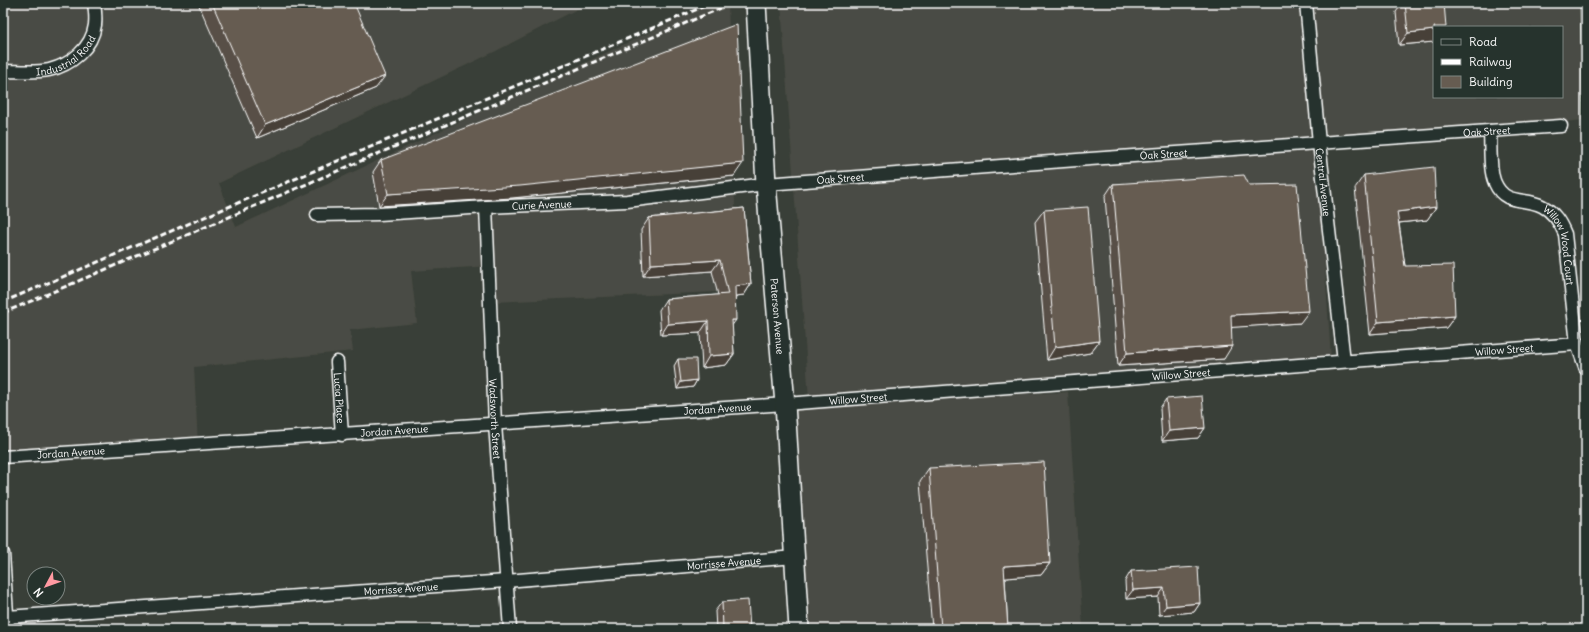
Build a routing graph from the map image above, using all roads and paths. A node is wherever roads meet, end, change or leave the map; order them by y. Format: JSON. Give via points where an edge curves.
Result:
{"nodes":[{"id":1,"x":94,"y":3,"type":"edge"},
{"id":2,"x":756,"y":3,"type":"edge"},
{"id":3,"x":1306,"y":3,"type":"edge"},
{"id":4,"x":3,"y":71,"type":"edge"},
{"id":5,"x":1561,"y":126,"type":"dead end"},
{"id":6,"x":1490,"y":131,"type":"junction"},
{"id":7,"x":1319,"y":143,"type":"junction"},
{"id":8,"x":766,"y":184,"type":"junction"},
{"id":9,"x":486,"y":207,"type":"junction"},
{"id":10,"x":317,"y":215,"type":"dead end"},
{"id":11,"x":1577,"y":344,"type":"junction"},
{"id":12,"x":1344,"y":361,"type":"junction"},
{"id":13,"x":337,"y":362,"type":"dead end"},
{"id":14,"x":1586,"y":369,"type":"edge"},
{"id":15,"x":785,"y":404,"type":"junction"},
{"id":16,"x":495,"y":424,"type":"junction"},
{"id":17,"x":342,"y":435,"type":"junction"},
{"id":18,"x":3,"y":457,"type":"edge"},
{"id":19,"x":3,"y":554,"type":"edge"},
{"id":20,"x":795,"y":557,"type":"junction"},
{"id":21,"x":506,"y":581,"type":"junction"},
{"id":22,"x":7,"y":623,"type":"edge"},
{"id":23,"x":510,"y":629,"type":"edge"},
{"id":24,"x":799,"y":629,"type":"edge"}],
"edges":[{"from":1,"to":4,"type":"street","name":"Industrial Road","via":[[95,27],[91,39],[74,59],[48,70]]},
{"from":2,"to":8,"type":"main road","name":"Paterson Avenue"},
{"from":3,"to":7,"type":"street","name":"Central Avenue"},
{"from":5,"to":6,"type":"street","name":"Oak Street"},
{"from":6,"to":7,"type":"street","name":"Oak Street"},
{"from":6,"to":11,"type":"street","name":"Willow Wood Court","via":[[1493,174],[1500,191],[1507,198],[1529,202],[1551,212],[1560,222],[1565,234]]},
{"from":7,"to":8,"type":"street","name":"Oak Street"},
{"from":7,"to":12,"type":"street","name":"Central Avenue"},
{"from":8,"to":9,"type":"street","name":"Curie Avenue","via":[[627,201]]},
{"from":8,"to":15,"type":"main road","name":"Paterson Avenue"},
{"from":9,"to":10,"type":"street","name":"Curie Avenue"},
{"from":9,"to":16,"type":"street","name":"Wadsworth Street"},
{"from":11,"to":12,"type":"street","name":"Willow Street"},
{"from":11,"to":14,"type":"street","name":"Willow Wood Court"},
{"from":12,"to":15,"type":"street","name":"Willow Street"},
{"from":13,"to":17,"type":"street","name":"Lucia Place"},
{"from":15,"to":16,"type":"street","name":"Jordan Avenue"},
{"from":15,"to":20,"type":"main road","name":"Paterson Avenue"},
{"from":16,"to":17,"type":"street","name":"Jordan Avenue"},
{"from":16,"to":21,"type":"street","name":"Wadsworth Street"},
{"from":17,"to":18,"type":"street","name":"Jordan Avenue"},
{"from":19,"to":22,"type":"street"},
{"from":20,"to":21,"type":"street","name":"Morrisse Avenue"},
{"from":20,"to":24,"type":"main road","name":"Paterson Avenue"},
{"from":21,"to":22,"type":"street","name":"Morrisse Avenue"},
{"from":21,"to":23,"type":"street","name":"Wadsworth Street"}]}
